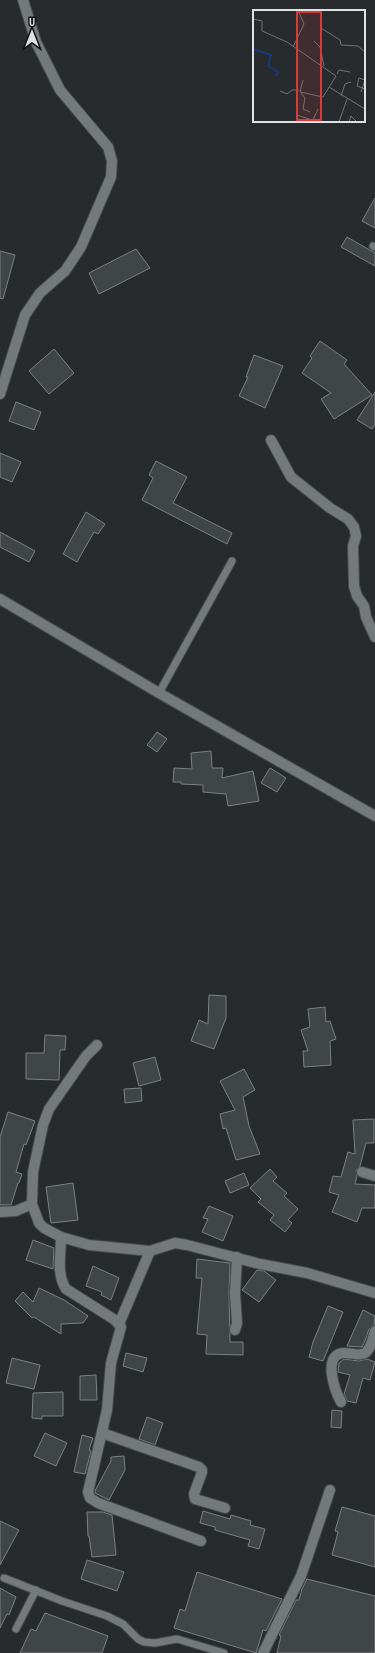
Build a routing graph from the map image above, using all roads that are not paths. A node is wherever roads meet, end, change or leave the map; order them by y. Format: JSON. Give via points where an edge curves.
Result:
{"nodes":[{"id":1,"x":23,"y":0,"type":"edge"},
{"id":2,"x":0,"y":394,"type":"edge"},
{"id":3,"x":271,"y":440,"type":"dead end"},
{"id":4,"x":232,"y":561,"type":"dead end"},
{"id":5,"x":0,"y":599,"type":"edge"},
{"id":6,"x":375,"y":637,"type":"edge"},
{"id":7,"x":159,"y":693,"type":"junction"},
{"id":8,"x":375,"y":816,"type":"edge"},
{"id":9,"x":97,"y":1045,"type":"dead end"},
{"id":10,"x":362,"y":1172,"type":"dead end"},
{"id":11,"x":375,"y":1176,"type":"edge"},
{"id":12,"x":32,"y":1204,"type":"junction"},
{"id":13,"x":0,"y":1212,"type":"edge"},
{"id":14,"x":61,"y":1237,"type":"junction"},
{"id":15,"x":150,"y":1251,"type":"junction"},
{"id":16,"x":237,"y":1257,"type":"junction"},
{"id":17,"x":375,"y":1293,"type":"edge"},
{"id":18,"x":119,"y":1324,"type":"junction"},
{"id":19,"x":235,"y":1330,"type":"dead end"},
{"id":20,"x":375,"y":1331,"type":"edge"},
{"id":21,"x":341,"y":1402,"type":"dead end"},
{"id":22,"x":102,"y":1433,"type":"junction"},
{"id":23,"x":330,"y":1490,"type":"dead end"},
{"id":24,"x":225,"y":1508,"type":"dead end"},
{"id":25,"x":201,"y":1541,"type":"dead end"},
{"id":26,"x":4,"y":1578,"type":"dead end"},
{"id":27,"x":36,"y":1590,"type":"junction"},
{"id":28,"x":16,"y":1629,"type":"dead end"},
{"id":29,"x":224,"y":1653,"type":"edge"},
{"id":30,"x":263,"y":1653,"type":"edge"}],
"edges":[{"from":1,"to":2,"type":"street","via":[[36,42],[60,90],[108,147],[112,161],[111,177],[81,247],[65,271],[40,293],[25,316]]},
{"from":3,"to":6,"type":"street","via":[[291,477],[348,519],[354,527],[354,586]]},
{"from":4,"to":7,"type":"lane"},
{"from":5,"to":7,"type":"street"},
{"from":7,"to":8,"type":"street"},
{"from":9,"to":12,"type":"street","via":[[86,1056],[49,1109],[43,1124],[33,1172]]},
{"from":10,"to":11,"type":"street"},
{"from":12,"to":13,"type":"street","via":[[16,1211]]},
{"from":12,"to":14,"type":"street","via":[[39,1223]]},
{"from":14,"to":15,"type":"street","via":[[89,1245]]},
{"from":14,"to":18,"type":"street","via":[[60,1276],[66,1289]]},
{"from":15,"to":16,"type":"street","via":[[175,1243]]},
{"from":15,"to":18,"type":"street"},
{"from":16,"to":17,"type":"street","via":[[308,1273]]},
{"from":16,"to":19,"type":"street"},
{"from":18,"to":22,"type":"street","via":[[121,1331],[110,1363],[107,1410]]},
{"from":20,"to":21,"type":"street","via":[[369,1349],[364,1354],[342,1353],[334,1358],[333,1379]]},
{"from":22,"to":24,"type":"street","via":[[199,1467],[202,1472],[194,1494],[195,1499]]},
{"from":22,"to":25,"type":"street","via":[[88,1492],[91,1499]]},
{"from":23,"to":30,"type":"street","via":[[301,1576]]},
{"from":26,"to":27,"type":"lane"},
{"from":27,"to":28,"type":"lane"},
{"from":27,"to":29,"type":"lane","via":[[107,1616],[123,1624],[144,1642],[177,1639]]}]}
